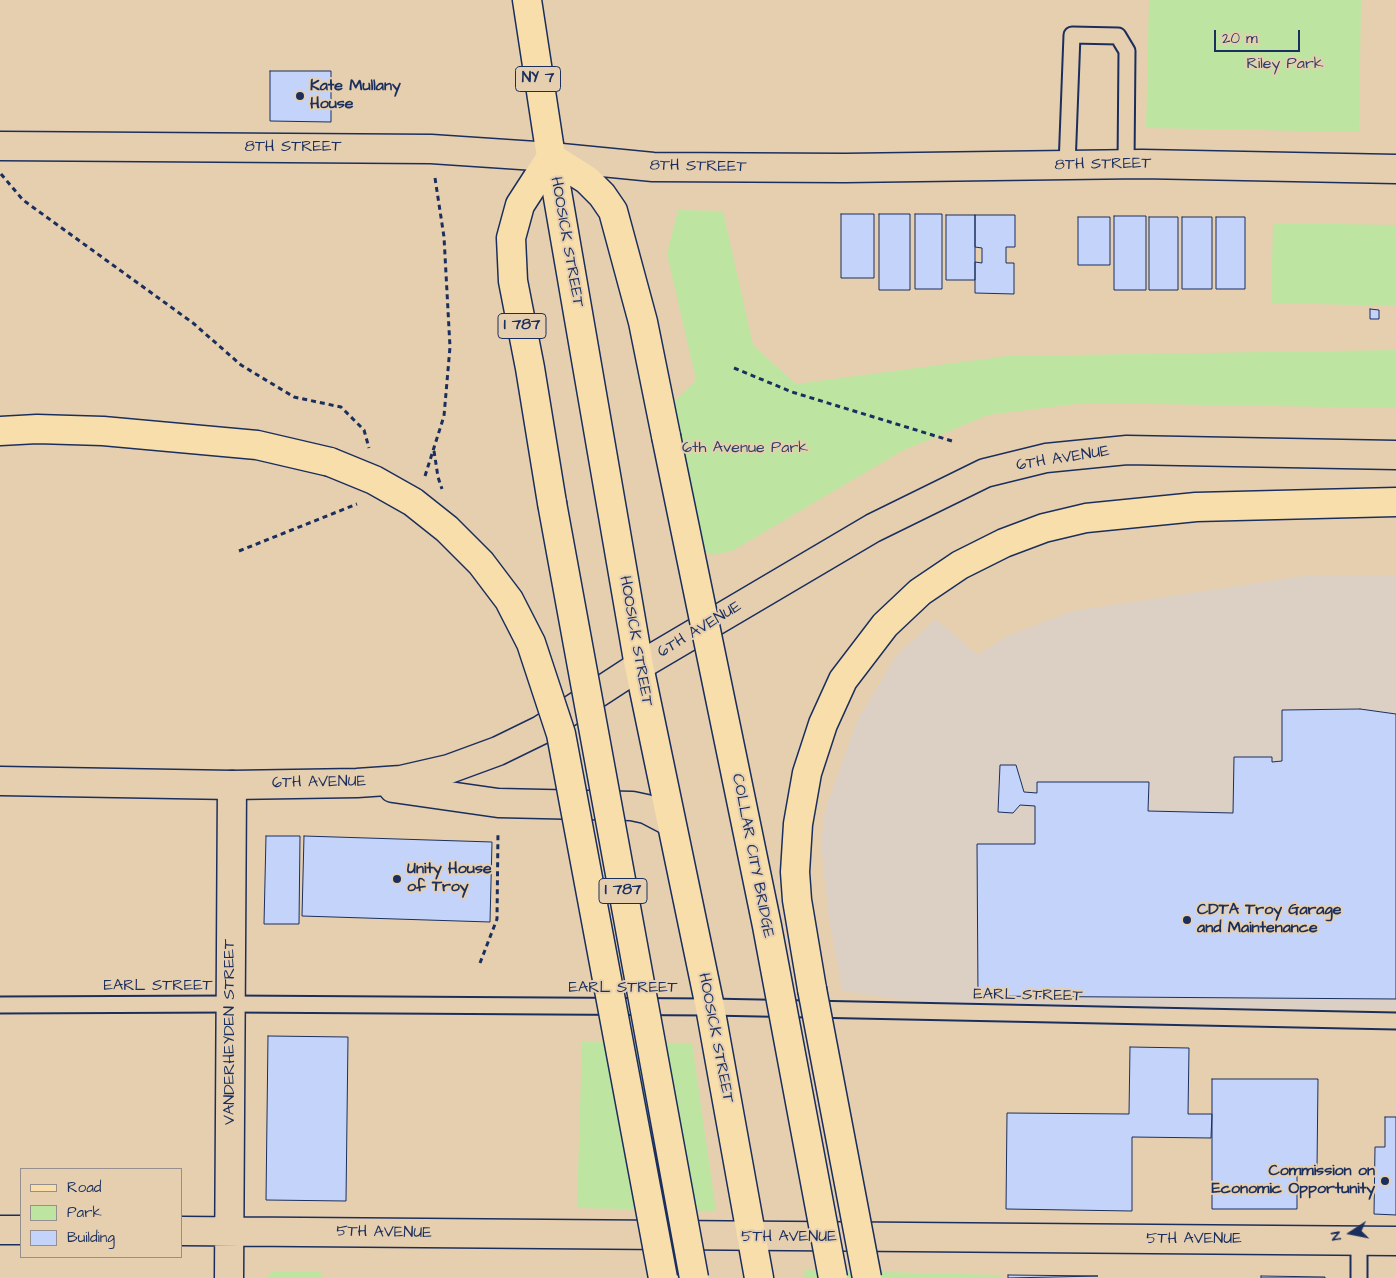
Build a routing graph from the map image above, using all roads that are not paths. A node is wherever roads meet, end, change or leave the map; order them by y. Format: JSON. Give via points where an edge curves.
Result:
{"nodes":[{"id":1,"x":527,"y":0,"type":"edge"},
{"id":2,"x":0,"y":146,"type":"edge"},
{"id":3,"x":551,"y":157,"type":"junction"},
{"id":4,"x":1126,"y":165,"type":"junction"},
{"id":5,"x":1068,"y":166,"type":"junction"},
{"id":6,"x":1396,"y":169,"type":"edge"},
{"id":7,"x":0,"y":431,"type":"edge"},
{"id":8,"x":1396,"y":455,"type":"edge"},
{"id":9,"x":1396,"y":502,"type":"edge"},
{"id":10,"x":1328,"y":504,"type":"junction"},
{"id":11,"x":1396,"y":510,"type":"edge"},
{"id":12,"x":639,"y":666,"type":"junction"},
{"id":13,"x":0,"y":781,"type":"edge"},
{"id":14,"x":357,"y":783,"type":"junction"},
{"id":15,"x":232,"y":785,"type":"junction"},
{"id":16,"x":670,"y":821,"type":"junction"},
{"id":17,"x":231,"y":1004,"type":"junction"},
{"id":18,"x":0,"y":1006,"type":"edge"},
{"id":19,"x":710,"y":1007,"type":"junction"},
{"id":20,"x":1396,"y":1021,"type":"edge"},
{"id":21,"x":0,"y":1230,"type":"edge"},
{"id":22,"x":20,"y":1230,"type":"edge"},
{"id":23,"x":182,"y":1231,"type":"edge"},
{"id":24,"x":230,"y":1231,"type":"junction"},
{"id":25,"x":752,"y":1238,"type":"junction"},
{"id":26,"x":1359,"y":1241,"type":"junction"},
{"id":27,"x":1396,"y":1242,"type":"edge"},
{"id":28,"x":229,"y":1278,"type":"edge"},
{"id":29,"x":663,"y":1278,"type":"edge"},
{"id":30,"x":694,"y":1278,"type":"edge"},
{"id":31,"x":760,"y":1278,"type":"edge"},
{"id":32,"x":833,"y":1278,"type":"edge"},
{"id":33,"x":867,"y":1278,"type":"edge"},
{"id":34,"x":1359,"y":1278,"type":"edge"}],
"edges":[{"from":1,"to":3,"type":"main road","name":"HOOSICK STREET","number":"NY 7"},
{"from":2,"to":3,"type":"street","name":"8TH STREET","via":[[431,149]]},
{"from":3,"to":5,"type":"street","name":"8TH STREET","via":[[652,167]]},
{"from":3,"to":12,"type":"main road","name":"HOOSICK STREET"},
{"from":3,"to":30,"type":"main road","number":"I 787","bridge":true,"via":[[520,205],[511,238],[513,281]]},
{"from":3,"to":32,"type":"main road","name":"COLLAR CITY BRIDGE","bridge":true,"via":[[586,180],[613,211],[642,322],[765,917]]},
{"from":4,"to":5,"type":"street","name":"8TH STREET"},
{"from":4,"to":5,"type":"lane","via":[[1127,51],[1118,36],[1072,35]]},
{"from":4,"to":6,"type":"street","name":"8TH STREET"},
{"from":7,"to":29,"type":"main road","bridge":true,"via":[[103,431],[248,444],[330,462],[374,480],[405,498],[447,528],[481,563],[509,600],[531,643],[561,734]]},
{"from":8,"to":12,"type":"street","name":"6TH AVENUE","via":[[1126,450],[1046,458],[985,473],[873,528]]},
{"from":9,"to":10,"type":"main road"},
{"from":10,"to":11,"type":"main road"},
{"from":10,"to":33,"type":"main road","bridge":true,"via":[[1196,507],[1086,518],[1044,528],[960,565],[920,592],[885,625],[843,680],[814,747],[807,773],[798,824],[795,872],[797,900]]},
{"from":12,"to":14,"type":"street","name":"6TH AVENUE","via":[[565,716],[498,751],[440,771],[401,780]]},
{"from":12,"to":16,"type":"main road","name":"HOOSICK STREET"},
{"from":13,"to":15,"type":"street","name":"6TH AVENUE"},
{"from":14,"to":15,"type":"street","name":"6TH AVENUE"},
{"from":14,"to":16,"type":"street","via":[[498,803],[632,806]]},
{"from":15,"to":17,"type":"street","name":"VANDERHEYDEN STREET"},
{"from":16,"to":19,"type":"main road","name":"HOOSICK STREET"},
{"from":17,"to":18,"type":"lane","name":"EARL STREET"},
{"from":17,"to":19,"type":"lane","name":"EARL STREET"},
{"from":17,"to":24,"type":"street","name":"VANDERHEYDEN STREET"},
{"from":19,"to":20,"type":"lane","name":"EARL STREET"},
{"from":19,"to":25,"type":"main road","name":"HOOSICK STREET"},
{"from":21,"to":22,"type":"street"},
{"from":23,"to":24,"type":"street","name":"5TH AVENUE"},
{"from":24,"to":25,"type":"street","name":"5TH AVENUE"},
{"from":24,"to":28,"type":"street","name":"VANDERHEYDEN STREET"},
{"from":25,"to":26,"type":"street","name":"5TH AVENUE"},
{"from":25,"to":31,"type":"main road","name":"HOOSICK STREET"},
{"from":26,"to":27,"type":"street","name":"5TH AVENUE"},
{"from":26,"to":34,"type":"lane"}]}
